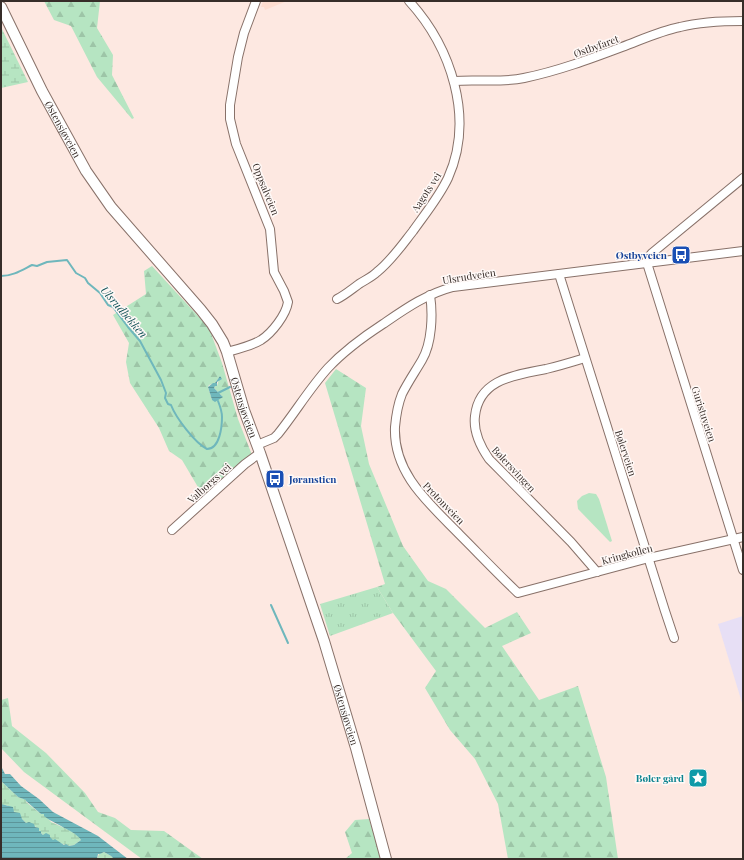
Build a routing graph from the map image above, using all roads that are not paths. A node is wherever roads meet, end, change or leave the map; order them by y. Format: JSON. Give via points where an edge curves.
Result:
{"nodes":[{"id":1,"x":256,"y":1,"type":"edge"},
{"id":2,"x":409,"y":1,"type":"edge"},
{"id":3,"x":1,"y":7,"type":"edge"},
{"id":4,"x":743,"y":21,"type":"edge"},
{"id":5,"x":454,"y":81,"type":"junction"},
{"id":6,"x":743,"y":178,"type":"edge"},
{"id":7,"x":743,"y":251,"type":"edge"},
{"id":8,"x":647,"y":264,"type":"junction"},
{"id":9,"x":559,"y":274,"type":"junction"},
{"id":10,"x":430,"y":295,"type":"junction"},
{"id":11,"x":337,"y":299,"type":"dead end"},
{"id":12,"x":227,"y":352,"type":"junction"},
{"id":13,"x":585,"y":358,"type":"junction"},
{"id":14,"x":259,"y":449,"type":"junction"},
{"id":15,"x":172,"y":530,"type":"dead end"},
{"id":16,"x":743,"y":537,"type":"edge"},
{"id":17,"x":733,"y":539,"type":"junction"},
{"id":18,"x":649,"y":558,"type":"junction"},
{"id":19,"x":743,"y":570,"type":"edge"},
{"id":20,"x":598,"y":572,"type":"junction"},
{"id":21,"x":518,"y":593,"type":"joint"},
{"id":22,"x":674,"y":638,"type":"dead end"},
{"id":23,"x":386,"y":859,"type":"edge"}],
"edges":[{"from":1,"to":12,"type":"street","name":"Oppsalveien","via":[[238,57],[230,119],[236,144],[270,229],[274,272],[288,305],[282,318],[264,337]]},
{"from":2,"to":5,"type":"street","name":"Aagots vei","via":[[440,47]]},
{"from":3,"to":12,"type":"main road","name":"Østensjøveien","via":[[86,171],[116,213],[212,324]]},
{"from":4,"to":5,"type":"street","name":"Østbyfaret","via":[[679,27],[567,67],[524,78]]},
{"from":5,"to":11,"type":"street","name":"Aagots vei","via":[[459,133],[447,180],[405,241],[385,265]]},
{"from":6,"to":8,"type":"street","via":[[652,253],[647,259]]},
{"from":7,"to":8,"type":"street","name":"Ulsrudveien"},
{"from":8,"to":9,"type":"street","name":"Ulsrudveien"},
{"from":8,"to":17,"type":"street","name":"Guristuveien"},
{"from":9,"to":10,"type":"street","name":"Ulsrudveien","via":[[453,287]]},
{"from":9,"to":13,"type":"street","name":"Bølerveien"},
{"from":10,"to":14,"type":"street","name":"Ulsrudveien","via":[[416,301],[341,356],[319,379],[277,436]]},
{"from":10,"to":21,"type":"street","name":"Protonveien","via":[[431,327],[426,351],[400,398],[396,419],[395,434],[402,466],[423,498]]},
{"from":12,"to":14,"type":"main road","name":"Østensjøveien","via":[[244,410]]},
{"from":13,"to":18,"type":"street","name":"Bølerveien"},
{"from":13,"to":20,"type":"street","name":"Bølersvingen","via":[[510,377],[495,384],[482,395],[475,422],[478,439],[489,459]]},
{"from":14,"to":15,"type":"street","name":"Valborgs vei"},
{"from":14,"to":23,"type":"main road","name":"Østensjøveien","via":[[324,642]]},
{"from":16,"to":17,"type":"street","name":"Kringkollen"},
{"from":17,"to":18,"type":"street","name":"Kringkollen"},
{"from":17,"to":19,"type":"street","name":"Guristuveien"},
{"from":18,"to":20,"type":"street","name":"Kringkollen"},
{"from":18,"to":22,"type":"street","name":"Bølerveien"},
{"from":20,"to":21,"type":"street","name":"Kringkollen"}]}
